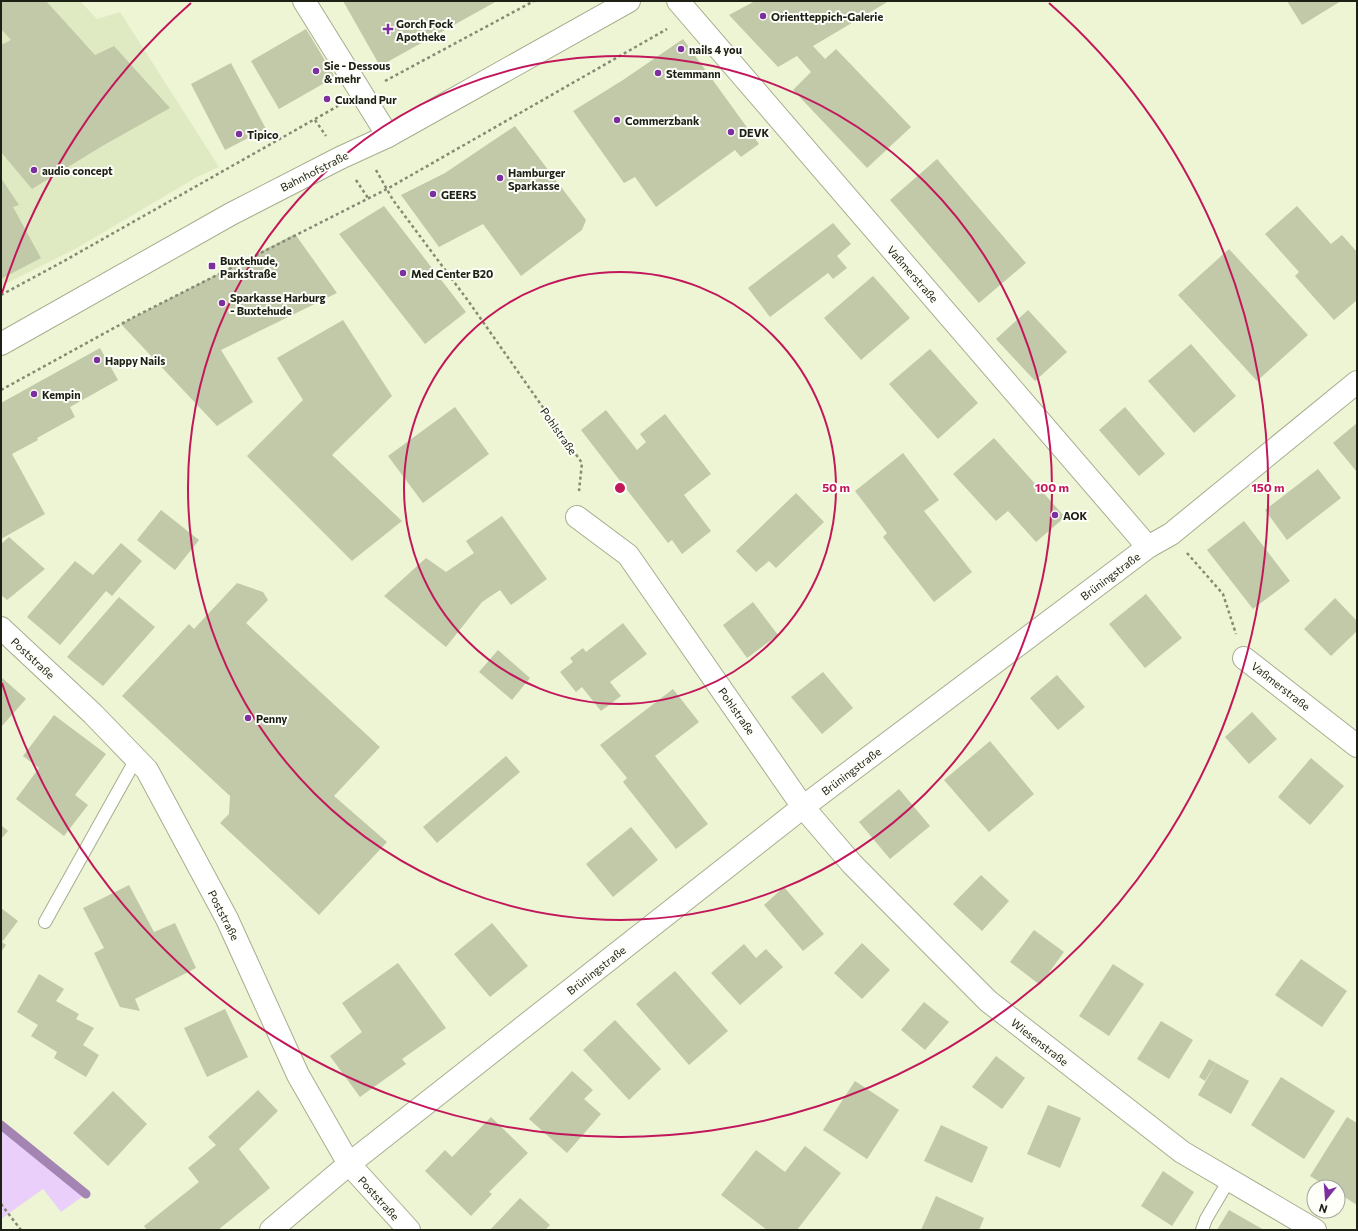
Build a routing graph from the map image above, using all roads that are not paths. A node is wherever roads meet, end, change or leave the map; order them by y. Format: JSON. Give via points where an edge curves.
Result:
{"nodes":[{"id":1,"x":304,"y":1,"type":"edge"},
{"id":2,"x":629,"y":1,"type":"edge"},
{"id":3,"x":684,"y":8,"type":"edge"},
{"id":4,"x":388,"y":136,"type":"junction"},
{"id":5,"x":1,"y":344,"type":"edge"},
{"id":6,"x":1357,"y":382,"type":"edge"},
{"id":7,"x":577,"y":517,"type":"road end"},
{"id":8,"x":1148,"y":547,"type":"junction"},
{"id":9,"x":1,"y":628,"type":"edge"},
{"id":10,"x":1244,"y":658,"type":"road end"},
{"id":11,"x":1357,"y":746,"type":"edge"},
{"id":12,"x":136,"y":759,"type":"junction"},
{"id":13,"x":803,"y":807,"type":"junction"},
{"id":14,"x":45,"y":922,"type":"dead end"},
{"id":15,"x":349,"y":1164,"type":"junction"},
{"id":16,"x":1229,"y":1180,"type":"junction"},
{"id":17,"x":271,"y":1230,"type":"edge"},
{"id":18,"x":409,"y":1230,"type":"edge"},
{"id":19,"x":1202,"y":1230,"type":"edge"},
{"id":20,"x":1315,"y":1230,"type":"edge"}],
"edges":[{"from":1,"to":4,"type":"street"},
{"from":2,"to":4,"type":"street","name":"Bahnhofstraße"},
{"from":3,"to":8,"type":"street","name":"Vaßmerstraße"},
{"from":4,"to":5,"type":"street","name":"Bahnhofstraße","via":[[231,214]]},
{"from":6,"to":8,"type":"street","name":"Brüningstraße","via":[[1171,534]]},
{"from":7,"to":13,"type":"street","name":"Pohlstraße","via":[[628,555]]},
{"from":8,"to":13,"type":"street","name":"Brüningstraße"},
{"from":9,"to":12,"type":"street","name":"Poststraße","via":[[93,714]]},
{"from":10,"to":11,"type":"street","name":"Vaßmerstraße"},
{"from":12,"to":14,"type":"lane"},
{"from":12,"to":15,"type":"street","name":"Poststraße","via":[[147,770],[227,919],[298,1076]]},
{"from":13,"to":15,"type":"street","name":"Brüningstraße"},
{"from":13,"to":16,"type":"street","name":"Wiesenstraße","via":[[852,864],[988,1001],[1182,1152]]},
{"from":15,"to":17,"type":"street","name":"Brüningstraße"},
{"from":15,"to":18,"type":"street","name":"Poststraße"},
{"from":16,"to":19,"type":"lane"},
{"from":16,"to":20,"type":"street","name":"Wiesenstraße"}]}
